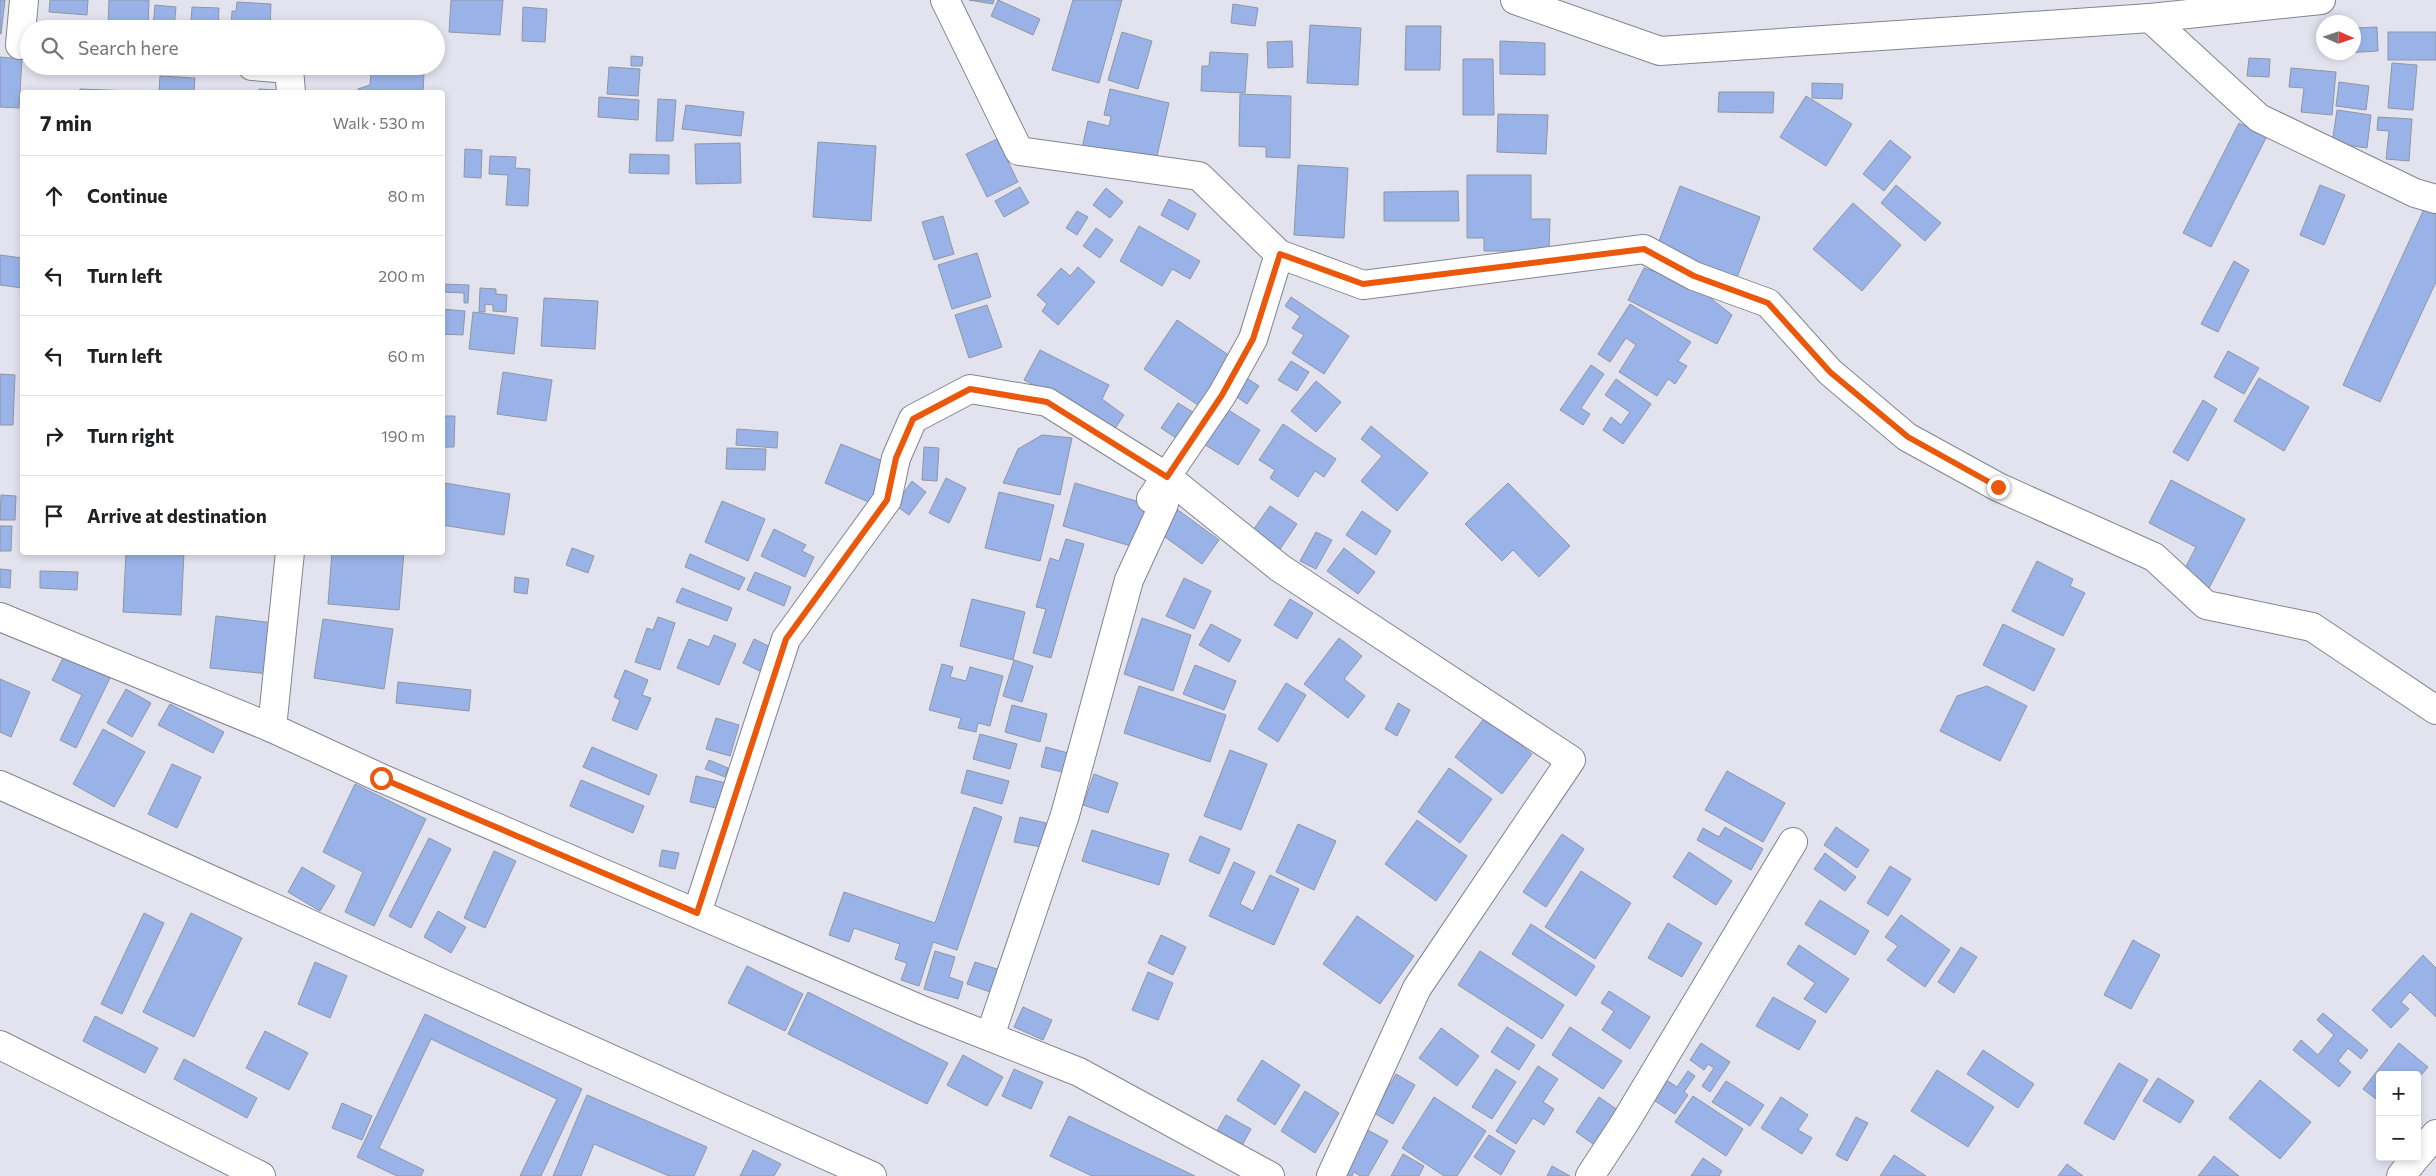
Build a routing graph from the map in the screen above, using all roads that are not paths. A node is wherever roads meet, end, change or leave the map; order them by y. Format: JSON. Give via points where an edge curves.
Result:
{"nodes":[{"id":1,"x":24,"y":0,"type":"edge"},
{"id":2,"x":945,"y":0,"type":"edge"},
{"id":3,"x":1515,"y":0,"type":"edge"},
{"id":4,"x":2321,"y":0,"type":"edge"},
{"id":5,"x":2150,"y":18,"type":"junction"},
{"id":6,"x":20,"y":20,"type":"edge"},
{"id":7,"x":20,"y":22,"type":"edge"},
{"id":8,"x":16,"y":45,"type":"edge"},
{"id":9,"x":290,"y":75,"type":"edge"},
{"id":10,"x":291,"y":90,"type":"edge"},
{"id":11,"x":2436,"y":200,"type":"edge"},
{"id":12,"x":1280,"y":254,"type":"junction"},
{"id":13,"x":1167,"y":477,"type":"junction"},
{"id":14,"x":290,"y":555,"type":"edge"},
{"id":15,"x":0,"y":617,"type":"edge"},
{"id":16,"x":2436,"y":710,"type":"edge"},
{"id":17,"x":272,"y":728,"type":"junction"},
{"id":18,"x":0,"y":785,"type":"edge"},
{"id":19,"x":1794,"y":842,"type":"dead end"},
{"id":20,"x":697,"y":913,"type":"junction"},
{"id":21,"x":990,"y":1036,"type":"junction"},
{"id":22,"x":0,"y":1044,"type":"edge"},
{"id":23,"x":2436,"y":1134,"type":"edge"},
{"id":24,"x":2421,"y":1152,"type":"edge"},
{"id":25,"x":2414,"y":1161,"type":"edge"},
{"id":26,"x":260,"y":1176,"type":"edge"},
{"id":27,"x":872,"y":1176,"type":"edge"},
{"id":28,"x":1270,"y":1176,"type":"edge"},
{"id":29,"x":1331,"y":1176,"type":"edge"},
{"id":30,"x":1590,"y":1176,"type":"edge"},
{"id":31,"x":2401,"y":1176,"type":"edge"}],
"edges":[{"from":1,"to":6,"type":"street"},
{"from":2,"to":12,"type":"street","via":[[1019,151],[1199,176]]},
{"from":3,"to":5,"type":"street","via":[[1660,51]]},
{"from":4,"to":5,"type":"street"},
{"from":5,"to":11,"type":"street","via":[[2259,118]]},
{"from":7,"to":8,"type":"street"},
{"from":9,"to":10,"type":"street"},
{"from":12,"to":13,"type":"street","via":[[1253,339],[1222,395]]},
{"from":12,"to":16,"type":"street","via":[[1363,284],[1644,249],[1694,276],[1768,303],[1830,372],[1908,437],[1998,487],[2154,557],[2206,605],[2312,627]]},
{"from":13,"to":20,"type":"street","via":[[1047,402],[970,389],[913,419],[896,458],[887,500],[786,639]]},
{"from":13,"to":21,"type":"street","via":[[1151,499],[1164,504],[1129,580],[1065,815]]},
{"from":13,"to":29,"type":"street","via":[[1280,568],[1571,760],[1417,988]]},
{"from":14,"to":17,"type":"street"},
{"from":15,"to":17,"type":"street"},
{"from":17,"to":20,"type":"street"},
{"from":18,"to":27,"type":"street"},
{"from":19,"to":30,"type":"street"},
{"from":20,"to":21,"type":"street"},
{"from":21,"to":28,"type":"street","via":[[1079,1072]]},
{"from":22,"to":26,"type":"street"},
{"from":23,"to":24,"type":"street"},
{"from":25,"to":31,"type":"street"}]}
